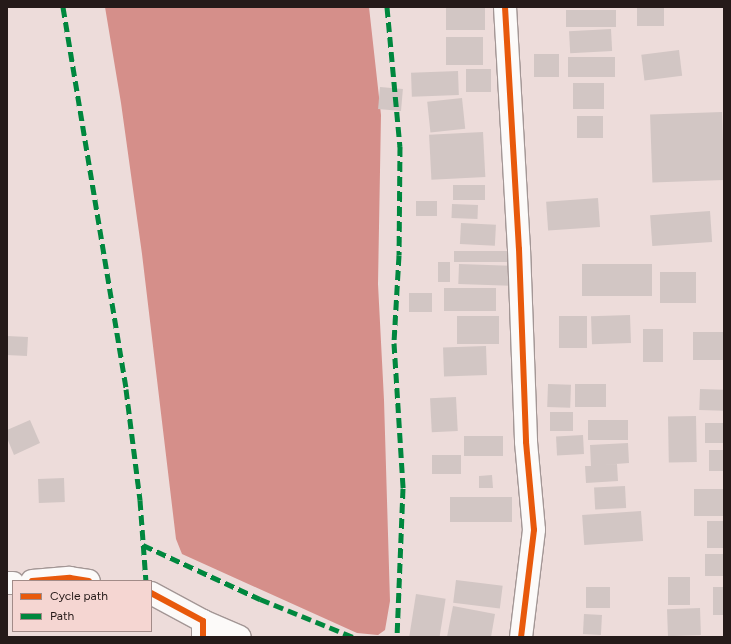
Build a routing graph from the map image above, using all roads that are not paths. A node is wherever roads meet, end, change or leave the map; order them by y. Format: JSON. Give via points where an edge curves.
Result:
{"nodes":[{"id":1,"x":504,"y":7,"type":"edge"},
{"id":2,"x":45,"y":580,"type":"edge"},
{"id":3,"x":83,"y":580,"type":"edge"},
{"id":4,"x":152,"y":595,"type":"edge"},
{"id":5,"x":203,"y":629,"type":"edge"},
{"id":6,"x":240,"y":637,"type":"edge"},
{"id":7,"x":521,"y":637,"type":"edge"}],
"edges":[{"from":1,"to":7,"type":"street","via":[[519,248],[526,442],[534,530]]},
{"from":2,"to":3,"type":"street"},
{"from":4,"to":5,"type":"street"},
{"from":5,"to":6,"type":"street"}]}
